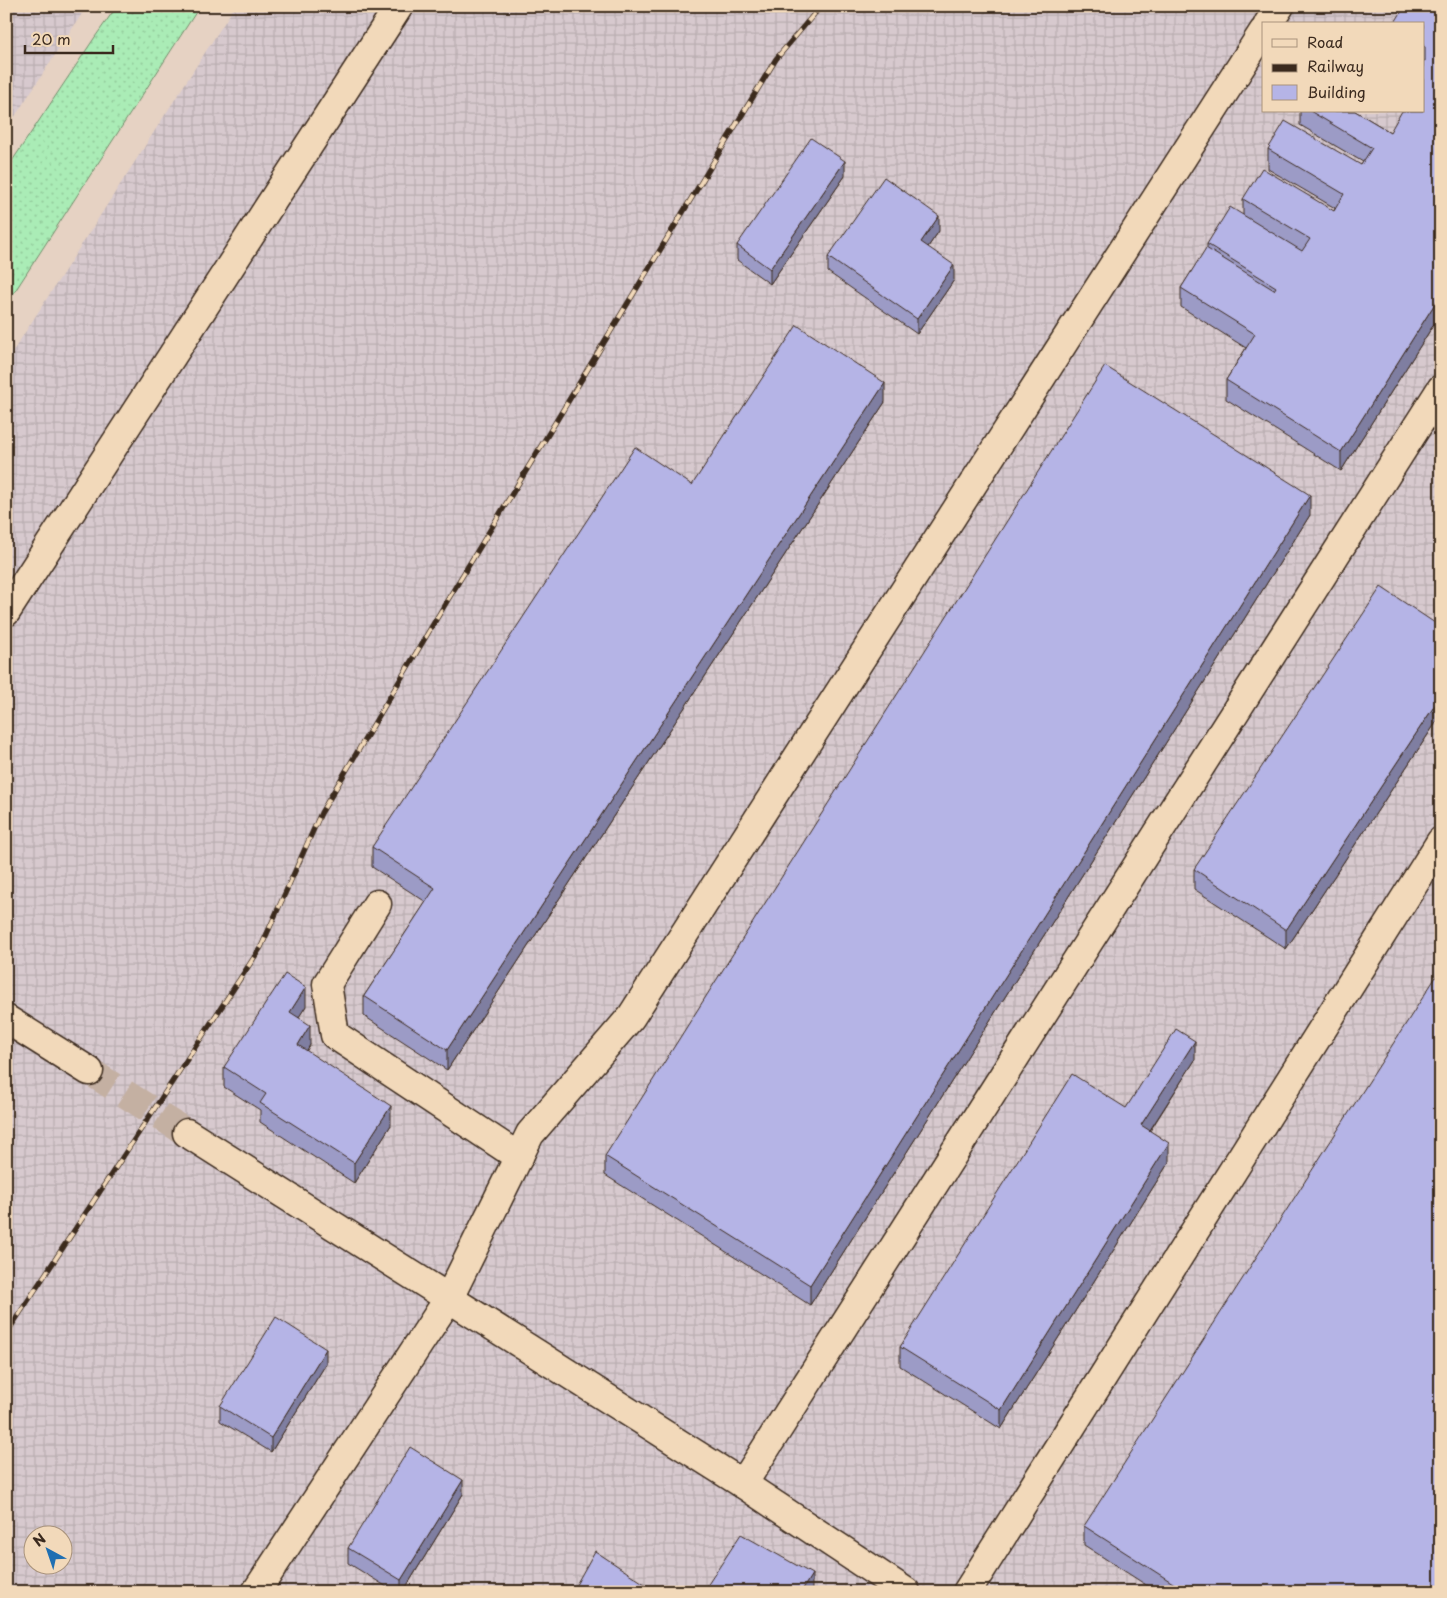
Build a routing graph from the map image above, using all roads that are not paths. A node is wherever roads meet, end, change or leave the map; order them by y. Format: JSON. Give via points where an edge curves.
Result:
{"nodes":[{"id":1,"x":399,"y":6,"type":"edge"},
{"id":2,"x":1280,"y":6,"type":"edge"},
{"id":3,"x":1269,"y":22,"type":"edge"},
{"id":4,"x":1262,"y":34,"type":"edge"},
{"id":5,"x":1441,"y":389,"type":"edge"},
{"id":6,"x":6,"y":612,"type":"edge"},
{"id":7,"x":1441,"y":840,"type":"edge"},
{"id":8,"x":377,"y":904,"type":"dead end"},
{"id":9,"x":6,"y":1019,"type":"edge"},
{"id":10,"x":89,"y":1070,"type":"tunnel mouth"},
{"id":11,"x":188,"y":1133,"type":"tunnel mouth"},
{"id":12,"x":519,"y":1157,"type":"junction"},
{"id":13,"x":449,"y":1298,"type":"junction"},
{"id":14,"x":743,"y":1484,"type":"junction"},
{"id":15,"x":256,"y":1592,"type":"edge"},
{"id":16,"x":906,"y":1592,"type":"edge"},
{"id":17,"x":967,"y":1592,"type":"edge"}],
"edges":[{"from":1,"to":6,"type":"lane"},
{"from":2,"to":3,"type":"lane"},
{"from":4,"to":12,"type":"lane","via":[[631,1017],[530,1134]]},
{"from":5,"to":14,"type":"lane"},
{"from":7,"to":17,"type":"lane"},
{"from":8,"to":12,"type":"lane","via":[[327,984],[335,1036]]},
{"from":9,"to":10,"type":"lane"},
{"from":11,"to":13,"type":"lane"},
{"from":12,"to":13,"type":"lane"},
{"from":13,"to":14,"type":"lane"},
{"from":13,"to":15,"type":"lane"},
{"from":14,"to":16,"type":"lane"}]}
